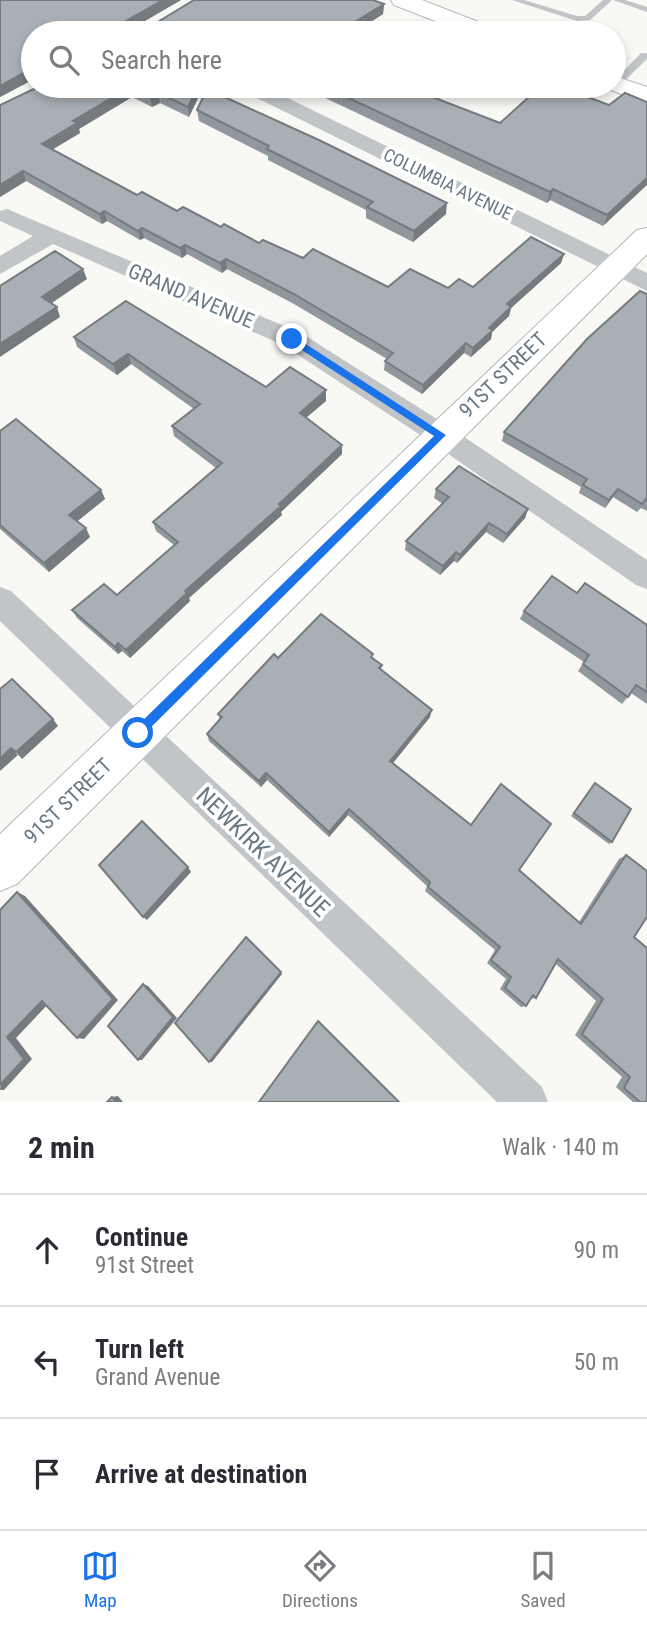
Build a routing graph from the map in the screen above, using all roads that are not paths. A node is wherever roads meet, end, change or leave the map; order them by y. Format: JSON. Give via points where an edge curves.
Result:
{"nodes":[{"id":1,"x":402,"y":0,"type":"edge"},
{"id":2,"x":516,"y":0,"type":"edge"},
{"id":3,"x":547,"y":0,"type":"edge"},
{"id":4,"x":608,"y":0,"type":"edge"},
{"id":5,"x":617,"y":0,"type":"edge"},
{"id":6,"x":538,"y":7,"type":"junction"},
{"id":7,"x":647,"y":10,"type":"edge"},
{"id":8,"x":455,"y":21,"type":"edge"},
{"id":9,"x":647,"y":56,"type":"edge"},
{"id":10,"x":626,"y":73,"type":"edge"},
{"id":11,"x":626,"y":88,"type":"edge"},
{"id":12,"x":647,"y":96,"type":"edge"},
{"id":13,"x":272,"y":98,"type":"edge"},
{"id":14,"x":7,"y":216,"type":"dead end"},
{"id":15,"x":54,"y":237,"type":"junction"},
{"id":16,"x":647,"y":237,"type":"edge"},
{"id":17,"x":0,"y":266,"type":"edge"},
{"id":18,"x":632,"y":275,"type":"edge"},
{"id":19,"x":441,"y":435,"type":"junction"},
{"id":20,"x":647,"y":576,"type":"edge"},
{"id":21,"x":0,"y":601,"type":"edge"},
{"id":22,"x":138,"y":733,"type":"junction"},
{"id":23,"x":0,"y":867,"type":"edge"},
{"id":24,"x":527,"y":1102,"type":"edge"}],
"edges":[{"from":1,"to":8,"type":"street"},
{"from":2,"to":6,"type":"lane"},
{"from":3,"to":6,"type":"lane"},
{"from":4,"to":6,"type":"lane","via":[[587,18]]},
{"from":5,"to":7,"type":"lane"},
{"from":9,"to":10,"type":"lane"},
{"from":11,"to":12,"type":"street"},
{"from":13,"to":18,"type":"street","name":"COLUMBIA AVENUE"},
{"from":14,"to":15,"type":"street","name":"GRAND AVENUE"},
{"from":15,"to":17,"type":"street"},
{"from":15,"to":19,"type":"street","name":"GRAND AVENUE","via":[[292,339]]},
{"from":16,"to":18,"type":"street","name":"91ST STREET"},
{"from":18,"to":19,"type":"street","name":"91ST STREET"},
{"from":19,"to":20,"type":"street","name":"GRAND AVENUE"},
{"from":19,"to":22,"type":"street","name":"91ST STREET"},
{"from":21,"to":22,"type":"street","name":"NEWKIRK AVENUE"},
{"from":22,"to":23,"type":"street","name":"91ST STREET"},
{"from":22,"to":24,"type":"street","name":"NEWKIRK AVENUE"}]}
